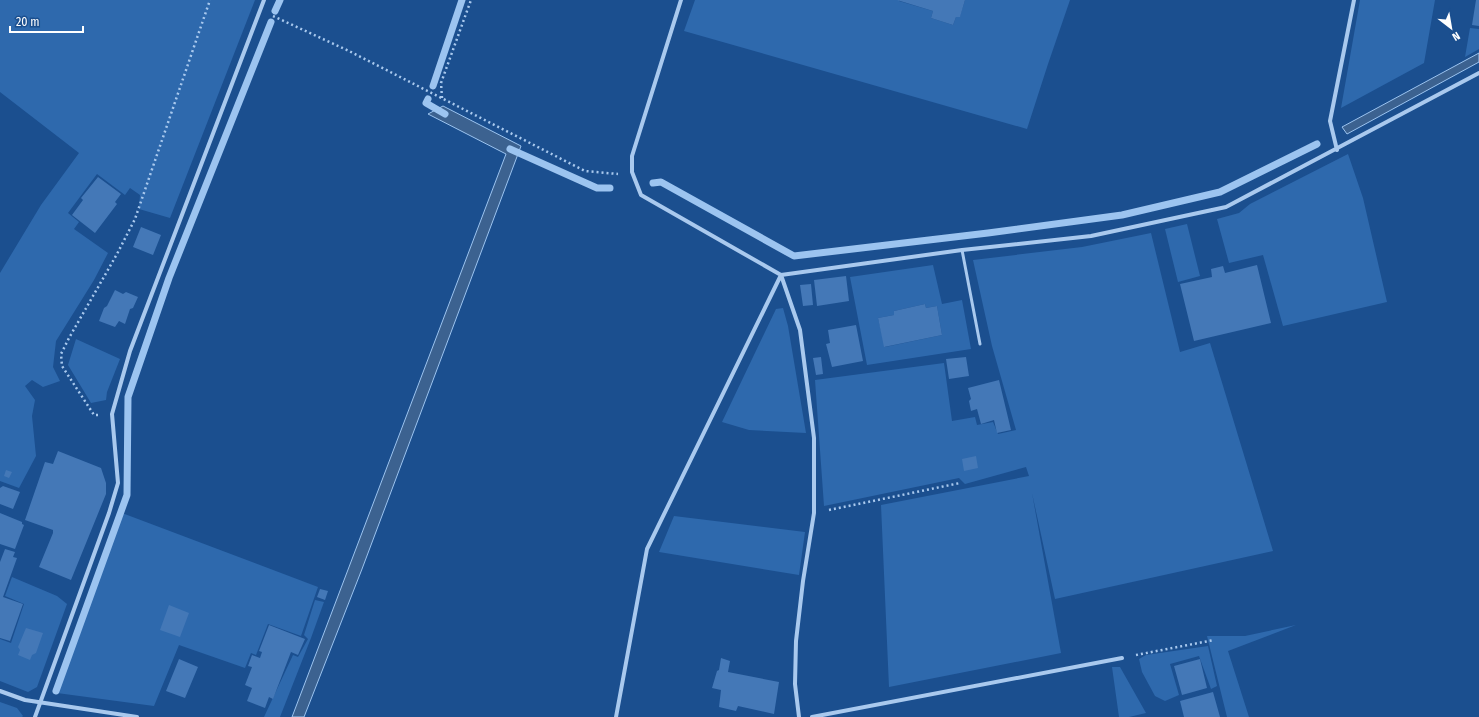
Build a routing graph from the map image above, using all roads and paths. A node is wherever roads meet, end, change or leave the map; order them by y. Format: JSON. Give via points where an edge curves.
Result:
{"nodes":[{"id":1,"x":210,"y":0,"type":"edge"},
{"id":2,"x":264,"y":0,"type":"edge"},
{"id":3,"x":470,"y":0,"type":"edge"},
{"id":4,"x":681,"y":0,"type":"edge"},
{"id":5,"x":1354,"y":0,"type":"edge"},
{"id":6,"x":260,"y":10,"type":"junction"},
{"id":7,"x":1479,"y":73,"type":"edge"},
{"id":8,"x":442,"y":98,"type":"junction"},
{"id":9,"x":1337,"y":150,"type":"junction"},
{"id":10,"x":632,"y":172,"type":"junction"},
{"id":11,"x":962,"y":250,"type":"junction"},
{"id":12,"x":781,"y":275,"type":"junction"},
{"id":13,"x":980,"y":344,"type":"dead end"},
{"id":14,"x":112,"y":414,"type":"junction"},
{"id":15,"x":960,"y":484,"type":"dead end"},
{"id":16,"x":814,"y":513,"type":"junction"},
{"id":17,"x":1214,"y":640,"type":"dead end"},
{"id":18,"x":1122,"y":658,"type":"joint"},
{"id":19,"x":0,"y":691,"type":"edge"},
{"id":20,"x":40,"y":702,"type":"junction"},
{"id":21,"x":35,"y":717,"type":"edge"},
{"id":22,"x":137,"y":717,"type":"edge"},
{"id":23,"x":616,"y":717,"type":"edge"},
{"id":24,"x":799,"y":717,"type":"edge"},
{"id":25,"x":812,"y":717,"type":"edge"}],
"edges":[{"from":1,"to":14,"type":"path","via":[[135,219],[61,354],[62,366],[94,415]]},
{"from":2,"to":6,"type":"street"},
{"from":3,"to":8,"type":"path","via":[[441,82]]},
{"from":4,"to":10,"type":"street","via":[[632,156]]},
{"from":5,"to":9,"type":"street","via":[[1330,121]]},
{"from":6,"to":8,"type":"path"},
{"from":6,"to":14,"type":"street","via":[[130,351]]},
{"from":7,"to":9,"type":"street"},
{"from":8,"to":10,"type":"path","via":[[585,171],[624,174]]},
{"from":9,"to":11,"type":"street","via":[[1226,207],[1091,236]]},
{"from":10,"to":12,"type":"street","via":[[641,195]]},
{"from":11,"to":12,"type":"street"},
{"from":11,"to":13,"type":"lane"},
{"from":12,"to":16,"type":"street","via":[[800,330],[814,438]]},
{"from":12,"to":23,"type":"street","via":[[648,549]]},
{"from":14,"to":20,"type":"street","via":[[118,483]]},
{"from":15,"to":16,"type":"path"},
{"from":16,"to":24,"type":"street","via":[[796,641],[795,684]]},
{"from":17,"to":18,"type":"path"},
{"from":18,"to":25,"type":"street"},
{"from":19,"to":20,"type":"street","via":[[25,700]]},
{"from":20,"to":21,"type":"street"},
{"from":20,"to":22,"type":"street"}]}
